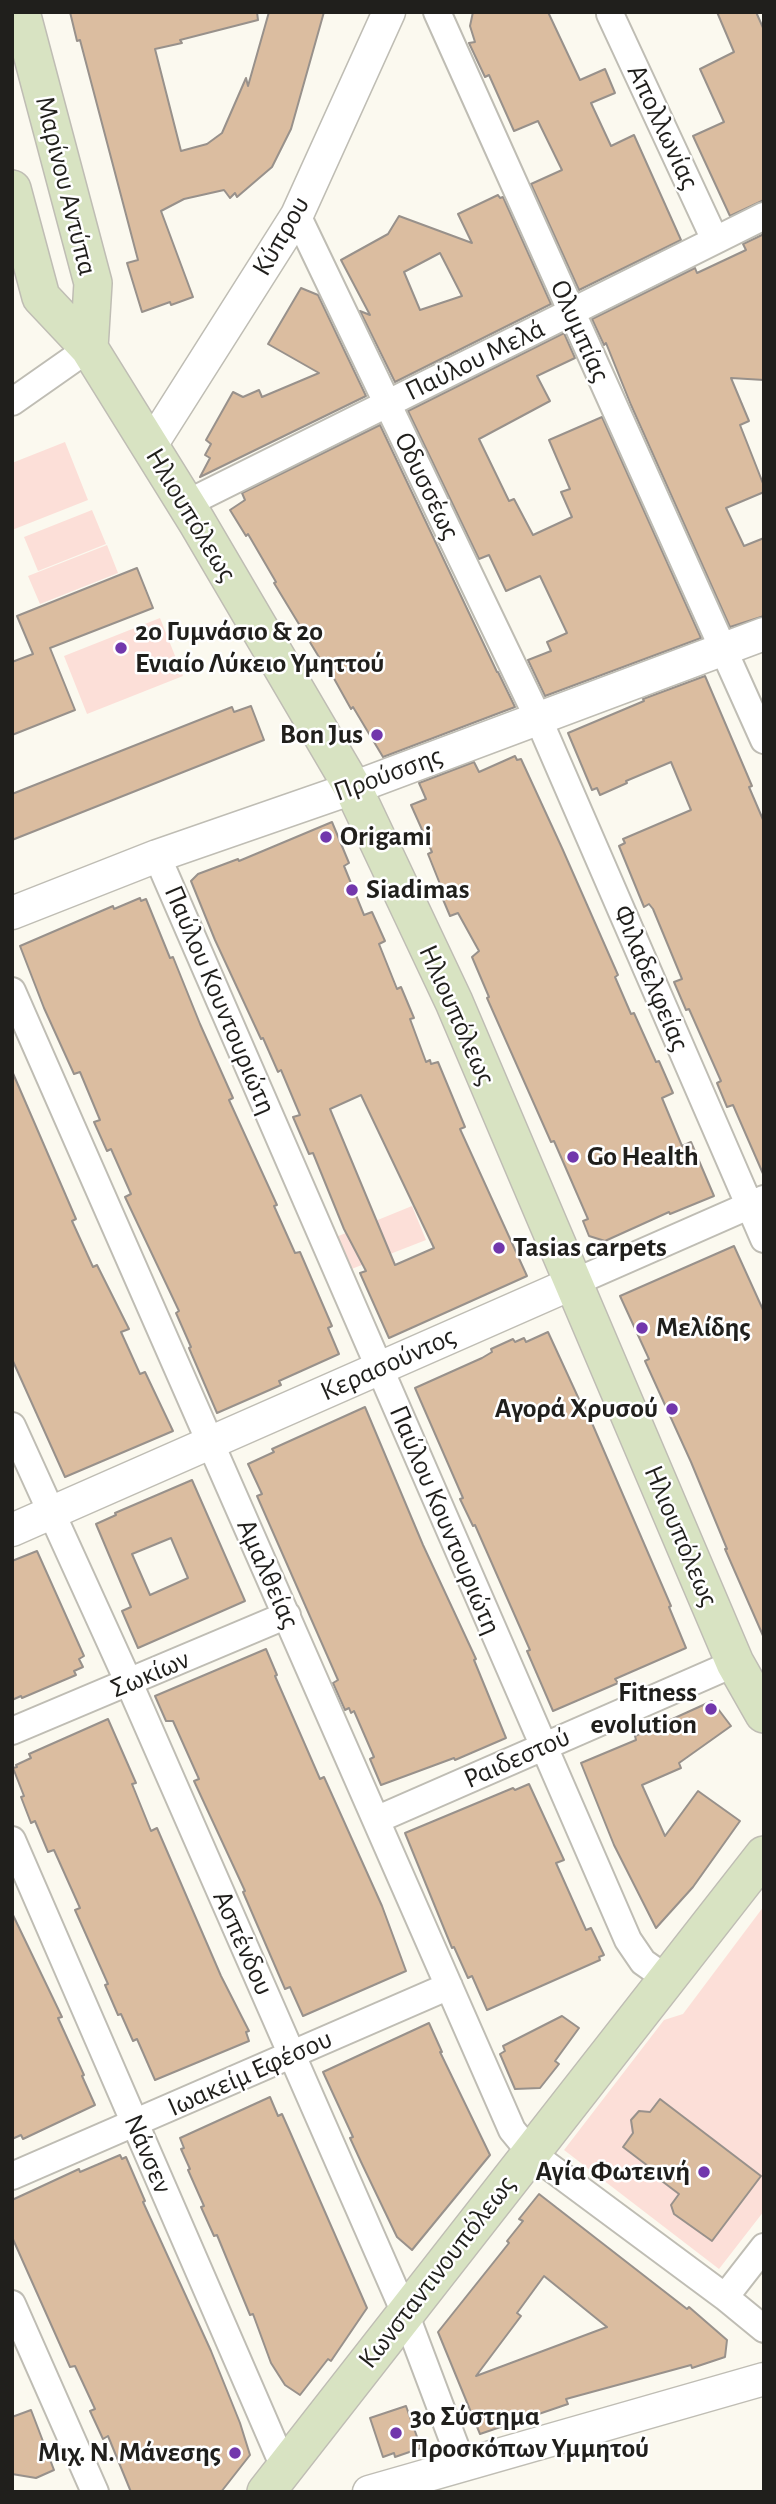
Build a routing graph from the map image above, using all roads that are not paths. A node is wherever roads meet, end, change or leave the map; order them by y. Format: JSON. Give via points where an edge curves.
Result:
{"nodes":[{"id":1,"x":21,"y":12,"type":"edge"},
{"id":2,"x":388,"y":12,"type":"edge"},
{"id":3,"x":436,"y":12,"type":"edge"},
{"id":4,"x":610,"y":14,"type":"dead end"},
{"id":5,"x":12,"y":189,"type":"edge"},
{"id":6,"x":298,"y":215,"type":"junction"},
{"id":7,"x":764,"y":216,"type":"edge"},
{"id":8,"x":715,"y":240,"type":"junction"},
{"id":9,"x":12,"y":269,"type":"edge"},
{"id":10,"x":41,"y":297,"type":"junction"},
{"id":11,"x":572,"y":312,"type":"junction"},
{"id":12,"x":89,"y":348,"type":"junction"},
{"id":13,"x":12,"y":402,"type":"edge"},
{"id":14,"x":387,"y":404,"type":"junction"},
{"id":15,"x":150,"y":447,"type":"junction"},
{"id":16,"x":186,"y":504,"type":"junction"},
{"id":17,"x":764,"y":634,"type":"edge"},
{"id":18,"x":724,"y":649,"type":"junction"},
{"id":19,"x":538,"y":718,"type":"junction"},
{"id":20,"x":764,"y":740,"type":"edge"},
{"id":21,"x":353,"y":788,"type":"junction"},
{"id":22,"x":157,"y":856,"type":"junction"},
{"id":23,"x":12,"y":913,"type":"edge"},
{"id":24,"x":12,"y":991,"type":"edge"},
{"id":25,"x":757,"y":1203,"type":"edge"},
{"id":26,"x":764,"y":1239,"type":"edge"},
{"id":27,"x":573,"y":1283,"type":"junction"},
{"id":28,"x":380,"y":1368,"type":"junction"},
{"id":29,"x":12,"y":1426,"type":"edge"},
{"id":30,"x":211,"y":1443,"type":"junction"},
{"id":31,"x":50,"y":1513,"type":"junction"},
{"id":32,"x":12,"y":1530,"type":"edge"},
{"id":33,"x":287,"y":1615,"type":"junction"},
{"id":34,"x":734,"y":1663,"type":"junction"},
{"id":35,"x":129,"y":1684,"type":"junction"},
{"id":36,"x":764,"y":1714,"type":"edge"},
{"id":37,"x":12,"y":1731,"type":"edge"},
{"id":38,"x":543,"y":1746,"type":"junction"},
{"id":39,"x":376,"y":1820,"type":"junction"},
{"id":40,"x":12,"y":1840,"type":"edge"},
{"id":41,"x":764,"y":1855,"type":"edge"},
{"id":42,"x":667,"y":1979,"type":"junction"},
{"id":43,"x":449,"y":1986,"type":"junction"},
{"id":44,"x":293,"y":2054,"type":"junction"},
{"id":45,"x":135,"y":2123,"type":"junction"},
{"id":46,"x":531,"y":2153,"type":"junction"},
{"id":47,"x":12,"y":2176,"type":"edge"},
{"id":48,"x":764,"y":2247,"type":"edge"},
{"id":49,"x":725,"y":2297,"type":"junction"},
{"id":50,"x":12,"y":2304,"type":"edge"},
{"id":51,"x":405,"y":2313,"type":"junction"},
{"id":52,"x":764,"y":2329,"type":"edge"},
{"id":53,"x":21,"y":2347,"type":"edge"},
{"id":54,"x":764,"y":2379,"type":"edge"},
{"id":55,"x":462,"y":2464,"type":"junction"},
{"id":56,"x":275,"y":2479,"type":"edge"},
{"id":57,"x":95,"y":2492,"type":"edge"},
{"id":58,"x":369,"y":2492,"type":"edge"}],
"edges":[{"from":1,"to":12,"type":"main road","name":"Μαρίνου Αντύπα","via":[[93,283]]},
{"from":2,"to":6,"type":"street","name":"Κύπρου"},
{"from":3,"to":11,"type":"street","name":"Ολυμπίας"},
{"from":4,"to":8,"type":"street","name":"Απολλωνίας"},
{"from":5,"to":10,"type":"main road","name":"Μαρίνου Αντύπα"},
{"from":6,"to":14,"type":"street","name":"Οδυσσέως"},
{"from":6,"to":15,"type":"street","name":"Κύπρου"},
{"from":7,"to":8,"type":"street","name":"Παύλου Μελά"},
{"from":8,"to":11,"type":"street","name":"Παύλου Μελά"},
{"from":9,"to":10,"type":"street"},
{"from":10,"to":12,"type":"main road","name":"Μαρίνου Αντύπα"},
{"from":11,"to":14,"type":"street","name":"Παύλου Μελά"},
{"from":11,"to":18,"type":"street","name":"Ολυμπίας"},
{"from":12,"to":13,"type":"street"},
{"from":12,"to":15,"type":"main road","name":"Ηλιουπόλεως"},
{"from":14,"to":16,"type":"street","name":"Παύλου Μελά"},
{"from":14,"to":19,"type":"street","name":"Οδυσσέως"},
{"from":15,"to":16,"type":"main road","name":"Ηλιουπόλεως"},
{"from":16,"to":21,"type":"main road","name":"Ηλιουπόλεως"},
{"from":17,"to":18,"type":"street","name":"Προύσσης"},
{"from":18,"to":19,"type":"street","name":"Προύσσης"},
{"from":18,"to":20,"type":"street","name":"Ολυμπίας"},
{"from":19,"to":21,"type":"street","name":"Προύσσης"},
{"from":19,"to":25,"type":"street","name":"Φιλαδελφείας"},
{"from":21,"to":22,"type":"street","name":"Προύσσης"},
{"from":21,"to":27,"type":"main road","name":"Ηλιουπόλεως","via":[[454,1002]]},
{"from":22,"to":23,"type":"street","name":"Προύσσης"},
{"from":22,"to":28,"type":"street","name":"Παύλου Κουντουριώτη"},
{"from":24,"to":30,"type":"street","name":"Αμαλθείας"},
{"from":25,"to":26,"type":"street","name":"Φιλαδελφείας"},
{"from":25,"to":27,"type":"street","name":"Κερασούντος"},
{"from":27,"to":28,"type":"street","name":"Κερασούντος"},
{"from":27,"to":34,"type":"main road","name":"Ηλιουπόλεως"},
{"from":28,"to":30,"type":"street","name":"Κερασούντος"},
{"from":28,"to":38,"type":"street","name":"Παύλου Κουντουριώτη"},
{"from":29,"to":31,"type":"street","name":"Ασπένδου"},
{"from":30,"to":31,"type":"street","name":"Κερασούντος"},
{"from":30,"to":33,"type":"street","name":"Αμαλθείας"},
{"from":31,"to":32,"type":"street","name":"Κερασούντος"},
{"from":31,"to":35,"type":"street","name":"Ασπένδου"},
{"from":33,"to":35,"type":"street","name":"Σωκίων"},
{"from":33,"to":39,"type":"street","name":"Αμαλθείας"},
{"from":34,"to":36,"type":"main road","name":"Ηλιουπόλεως"},
{"from":34,"to":38,"type":"street","name":"Ραιδεστού"},
{"from":35,"to":37,"type":"street","name":"Σωκίων"},
{"from":35,"to":44,"type":"street","name":"Ασπένδου"},
{"from":38,"to":39,"type":"street","name":"Ραιδεστού"},
{"from":38,"to":42,"type":"street","name":"Παύλου Κουντουριώτη","via":[[628,1940],[643,1962]]},
{"from":39,"to":43,"type":"street","name":"Αμαλθείας"},
{"from":40,"to":45,"type":"street","name":"Νάνσεν"},
{"from":41,"to":42,"type":"main road","name":"Κωνσταντινουπόλεως"},
{"from":42,"to":46,"type":"main road","name":"Κωνσταντινουπόλεως"},
{"from":43,"to":44,"type":"street","name":"Ιωακείμ Εφέσου"},
{"from":43,"to":46,"type":"street","name":"Αμαλθείας","via":[[512,2130]]},
{"from":44,"to":45,"type":"street","name":"Ιωακείμ Εφέσου"},
{"from":44,"to":51,"type":"street","name":"Ασπένδου"},
{"from":45,"to":47,"type":"street","name":"Ιωακείμ Εφέσου"},
{"from":45,"to":56,"type":"street","name":"Νάνσεν"},
{"from":46,"to":49,"type":"street","name":"Αμαλθείας"},
{"from":46,"to":51,"type":"main road","name":"Κωνσταντινουπόλεως"},
{"from":48,"to":49,"type":"street"},
{"from":49,"to":52,"type":"street","name":"Αμαλθείας"},
{"from":50,"to":53,"type":"street"},
{"from":51,"to":55,"type":"street","name":"Ασπένδου"},
{"from":51,"to":56,"type":"main road","name":"Κωνσταντινουπόλεως"},
{"from":53,"to":57,"type":"street"},
{"from":54,"to":55,"type":"street"},
{"from":55,"to":58,"type":"street"}]}
